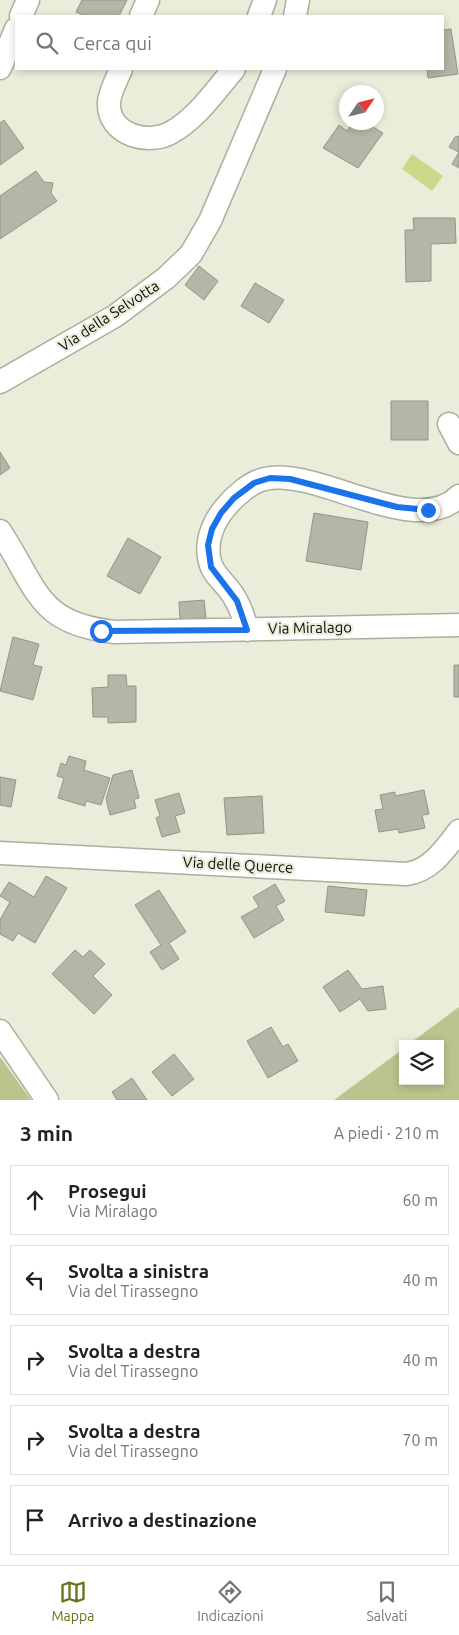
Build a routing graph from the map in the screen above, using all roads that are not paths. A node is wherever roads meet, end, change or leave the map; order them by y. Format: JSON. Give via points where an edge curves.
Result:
{"nodes":[{"id":1,"x":28,"y":0,"type":"edge"},
{"id":2,"x":148,"y":0,"type":"edge"},
{"id":3,"x":265,"y":0,"type":"edge"},
{"id":4,"x":298,"y":0,"type":"edge"},
{"id":5,"x":22,"y":15,"type":"edge"},
{"id":6,"x":141,"y":15,"type":"edge"},
{"id":7,"x":259,"y":15,"type":"edge"},
{"id":8,"x":295,"y":15,"type":"edge"},
{"id":9,"x":15,"y":31,"type":"edge"},
{"id":10,"x":0,"y":68,"type":"edge"},
{"id":11,"x":121,"y":70,"type":"edge"},
{"id":12,"x":233,"y":70,"type":"edge"},
{"id":13,"x":276,"y":70,"type":"edge"},
{"id":14,"x":0,"y":382,"type":"edge"},
{"id":15,"x":459,"y":496,"type":"edge"},
{"id":16,"x":0,"y":531,"type":"edge"},
{"id":17,"x":459,"y":625,"type":"edge"},
{"id":18,"x":247,"y":630,"type":"junction"},
{"id":19,"x":459,"y":831,"type":"edge"},
{"id":20,"x":0,"y":853,"type":"edge"},
{"id":21,"x":0,"y":1031,"type":"edge"},
{"id":22,"x":47,"y":1100,"type":"edge"}],
"edges":[{"from":1,"to":5,"type":"street"},
{"from":2,"to":6,"type":"street"},
{"from":3,"to":7,"type":"street"},
{"from":4,"to":8,"type":"street"},
{"from":9,"to":10,"type":"street"},
{"from":11,"to":12,"type":"street","via":[[110,98],[115,122],[127,132],[143,139],[153,139],[174,131],[194,116]]},
{"from":13,"to":14,"type":"street","name":"Via della Selvotta","via":[[210,221],[191,254],[166,278],[115,316]]},
{"from":15,"to":18,"type":"street","via":[[442,507],[418,510],[290,479],[270,478],[254,483],[221,513],[208,545],[211,567],[237,601]]},
{"from":16,"to":18,"type":"street","name":"Via Miralago","via":[[44,603],[68,622],[116,632]]},
{"from":17,"to":18,"type":"street","name":"Via Miralago"},
{"from":19,"to":20,"type":"street","name":"Via delle Querce","via":[[432,863],[406,874]]},
{"from":21,"to":22,"type":"street"}]}
